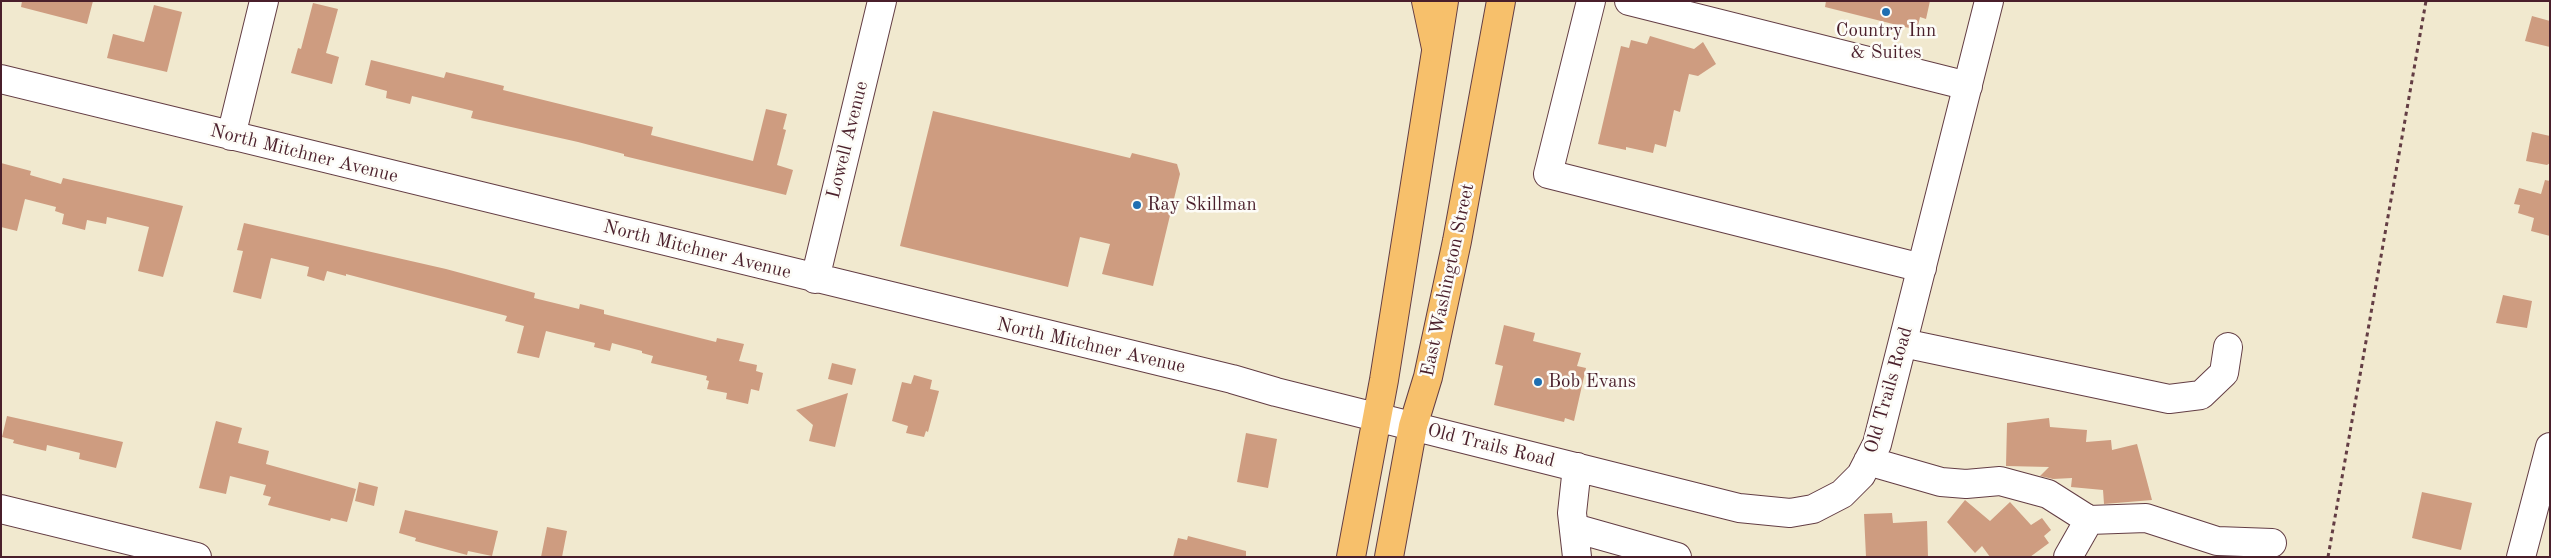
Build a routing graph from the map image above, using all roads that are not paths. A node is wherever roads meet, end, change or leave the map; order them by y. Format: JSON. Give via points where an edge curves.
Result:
{"nodes":[{"id":1,"x":264,"y":1,"type":"edge"},
{"id":2,"x":882,"y":1,"type":"edge"},
{"id":3,"x":1426,"y":1,"type":"edge"},
{"id":4,"x":1444,"y":1,"type":"edge"},
{"id":5,"x":1501,"y":1,"type":"edge"},
{"id":6,"x":1591,"y":1,"type":"edge"},
{"id":7,"x":1629,"y":1,"type":"edge"},
{"id":8,"x":1989,"y":1,"type":"edge"},
{"id":9,"x":1436,"y":48,"type":"junction"},
{"id":10,"x":1,"y":79,"type":"edge"},
{"id":11,"x":1968,"y":86,"type":"junction"},
{"id":12,"x":232,"y":136,"type":"junction"},
{"id":13,"x":1922,"y":268,"type":"junction"},
{"id":14,"x":815,"y":279,"type":"junction"},
{"id":15,"x":1903,"y":343,"type":"junction"},
{"id":16,"x":2228,"y":347,"type":"dead end"},
{"id":17,"x":1394,"y":422,"type":"junction"},
{"id":18,"x":2550,"y":447,"type":"edge"},
{"id":19,"x":1868,"y":461,"type":"junction"},
{"id":20,"x":1577,"y":467,"type":"junction"},
{"id":21,"x":1,"y":509,"type":"edge"},
{"id":22,"x":2089,"y":520,"type":"junction"},
{"id":23,"x":1574,"y":528,"type":"junction"},
{"id":24,"x":2272,"y":542,"type":"dead end"},
{"id":25,"x":197,"y":557,"type":"edge"},
{"id":26,"x":1351,"y":557,"type":"edge"},
{"id":27,"x":1389,"y":557,"type":"edge"},
{"id":28,"x":1577,"y":557,"type":"edge"},
{"id":29,"x":1677,"y":557,"type":"edge"},
{"id":30,"x":2068,"y":557,"type":"edge"},
{"id":31,"x":2521,"y":557,"type":"edge"}],
"edges":[{"from":1,"to":12,"type":"street"},
{"from":2,"to":14,"type":"street","name":"Lowell Avenue"},
{"from":3,"to":9,"type":"main road"},
{"from":4,"to":9,"type":"main road","name":"East Washington Street"},
{"from":5,"to":17,"type":"main road","name":"East Washington Street","via":[[1428,377]]},
{"from":6,"to":13,"type":"street","via":[[1548,174]]},
{"from":7,"to":11,"type":"street"},
{"from":8,"to":11,"type":"street","name":"Old Trails Road"},
{"from":9,"to":17,"type":"main road","name":"East Washington Street"},
{"from":10,"to":12,"type":"street","name":"North Mitchner Avenue"},
{"from":11,"to":13,"type":"street","name":"Old Trails Road"},
{"from":12,"to":14,"type":"street","name":"North Mitchner Avenue"},
{"from":13,"to":15,"type":"street","name":"Old Trails Road"},
{"from":14,"to":17,"type":"street","name":"North Mitchner Avenue","via":[[1232,379]]},
{"from":15,"to":16,"type":"street","via":[[2169,399],[2201,395],[2224,374]]},
{"from":15,"to":19,"type":"street","name":"Old Trails Road","via":[[1877,444]]},
{"from":17,"to":20,"type":"street","name":"Old Trails Road"},
{"from":17,"to":26,"type":"main road","name":"East Washington Street"},
{"from":17,"to":27,"type":"main road","name":"East Washington Street"},
{"from":18,"to":31,"type":"street"},
{"from":19,"to":20,"type":"street","name":"Old Trails Road","via":[[1861,475],[1834,499],[1813,509],[1790,513],[1739,508]]},
{"from":19,"to":22,"type":"street","via":[[1941,482],[1966,484],[2000,480],[2048,494]]},
{"from":20,"to":23,"type":"street","via":[[1572,513]]},
{"from":21,"to":25,"type":"street"},
{"from":22,"to":24,"type":"street","via":[[2146,518],[2217,541]]},
{"from":22,"to":30,"type":"street"},
{"from":23,"to":28,"type":"street"},
{"from":23,"to":29,"type":"street"}]}
